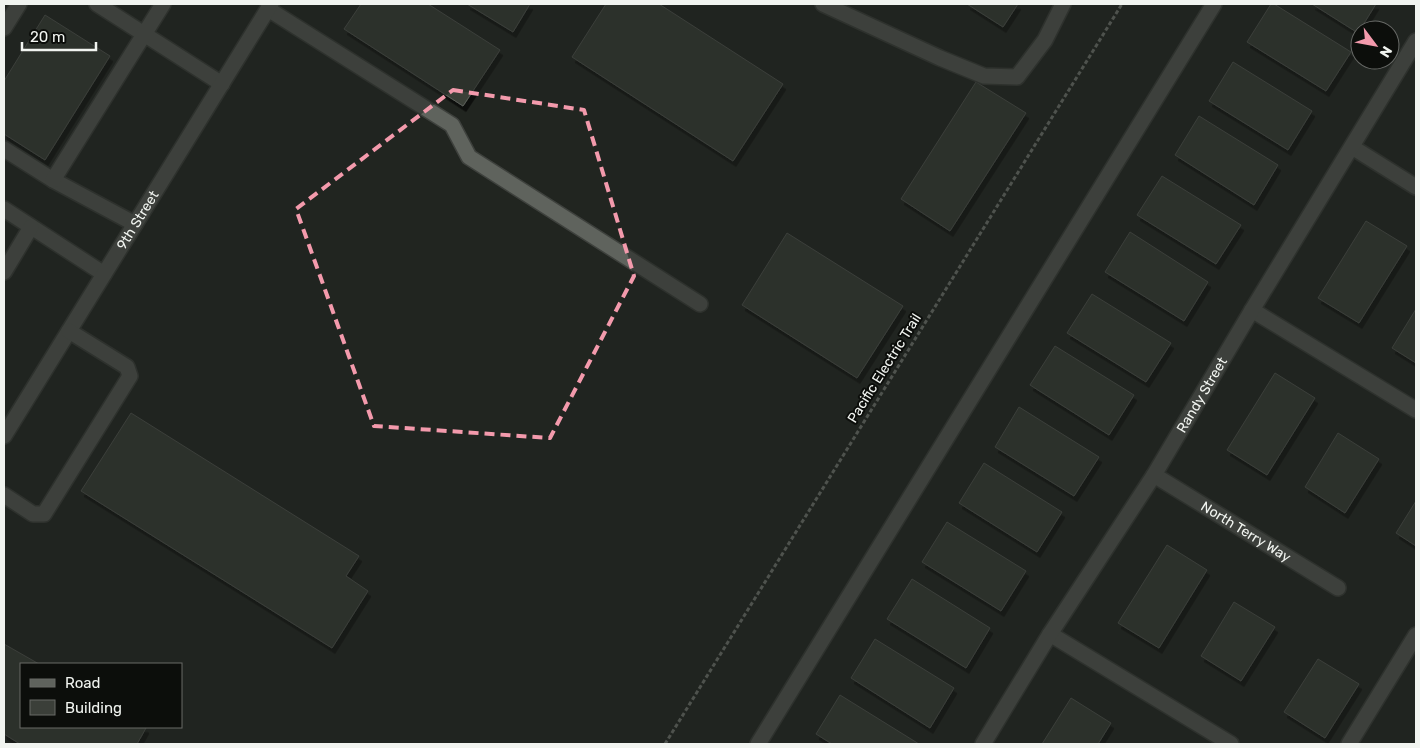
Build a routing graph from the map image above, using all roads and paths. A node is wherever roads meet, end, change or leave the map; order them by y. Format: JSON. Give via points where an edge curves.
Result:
{"nodes":[{"id":1,"x":19,"y":4,"type":"edge"},
{"id":2,"x":97,"y":4,"type":"edge"},
{"id":3,"x":163,"y":4,"type":"edge"},
{"id":4,"x":823,"y":4,"type":"edge"},
{"id":5,"x":1062,"y":4,"type":"edge"},
{"id":6,"x":1122,"y":4,"type":"edge"},
{"id":7,"x":1214,"y":4,"type":"edge"},
{"id":8,"x":269,"y":6,"type":"edge"},
{"id":9,"x":4,"y":28,"type":"edge"},
{"id":10,"x":144,"y":34,"type":"junction"},
{"id":11,"x":1416,"y":41,"type":"edge"},
{"id":12,"x":222,"y":84,"type":"junction"},
{"id":13,"x":1352,"y":147,"type":"junction"},
{"id":14,"x":4,"y":148,"type":"edge"},
{"id":15,"x":53,"y":180,"type":"junction"},
{"id":16,"x":1416,"y":187,"type":"edge"},
{"id":17,"x":4,"y":209,"type":"edge"},
{"id":18,"x":135,"y":224,"type":"junction"},
{"id":19,"x":32,"y":227,"type":"junction"},
{"id":20,"x":4,"y":272,"type":"edge"},
{"id":21,"x":104,"y":274,"type":"junction"},
{"id":22,"x":700,"y":304,"type":"dead end"},
{"id":23,"x":1252,"y":310,"type":"junction"},
{"id":24,"x":69,"y":331,"type":"junction"},
{"id":25,"x":1416,"y":410,"type":"edge"},
{"id":26,"x":4,"y":436,"type":"edge"},
{"id":27,"x":1154,"y":475,"type":"junction"},
{"id":28,"x":4,"y":494,"type":"edge"},
{"id":29,"x":1338,"y":588,"type":"dead end"},
{"id":30,"x":1050,"y":634,"type":"junction"},
{"id":31,"x":1416,"y":634,"type":"edge"},
{"id":32,"x":665,"y":744,"type":"edge"},
{"id":33,"x":758,"y":744,"type":"edge"},
{"id":34,"x":983,"y":744,"type":"edge"},
{"id":35,"x":1230,"y":744,"type":"edge"},
{"id":36,"x":1349,"y":744,"type":"edge"}],
"edges":[{"from":1,"to":9,"type":"street"},
{"from":2,"to":10,"type":"street"},
{"from":3,"to":10,"type":"street"},
{"from":4,"to":5,"type":"street","via":[[984,76],[1017,77],[1046,40]]},
{"from":6,"to":32,"type":"path","name":"Pacific Electric Trail"},
{"from":7,"to":33,"type":"street"},
{"from":8,"to":12,"type":"street","name":"9th Street"},
{"from":8,"to":22,"type":"street","via":[[452,125],[469,157]]},
{"from":10,"to":12,"type":"street"},
{"from":10,"to":15,"type":"street"},
{"from":11,"to":13,"type":"street","name":"Randy Street"},
{"from":12,"to":18,"type":"street","name":"9th Street"},
{"from":13,"to":16,"type":"street"},
{"from":13,"to":23,"type":"street","name":"Randy Street"},
{"from":14,"to":15,"type":"street"},
{"from":15,"to":18,"type":"street"},
{"from":17,"to":19,"type":"street"},
{"from":18,"to":21,"type":"street","name":"9th Street"},
{"from":19,"to":20,"type":"street"},
{"from":19,"to":21,"type":"street"},
{"from":21,"to":24,"type":"street","name":"9th Street"},
{"from":23,"to":25,"type":"street"},
{"from":23,"to":27,"type":"street","name":"Randy Street"},
{"from":24,"to":26,"type":"street","name":"9th Street"},
{"from":24,"to":28,"type":"street","via":[[128,367],[130,376],[44,514],[33,514]]},
{"from":27,"to":29,"type":"street","name":"North Terry Way"},
{"from":27,"to":30,"type":"street","name":"Randy Street"},
{"from":30,"to":34,"type":"street","name":"Randy Street"},
{"from":30,"to":35,"type":"street"},
{"from":31,"to":36,"type":"street"}]}
